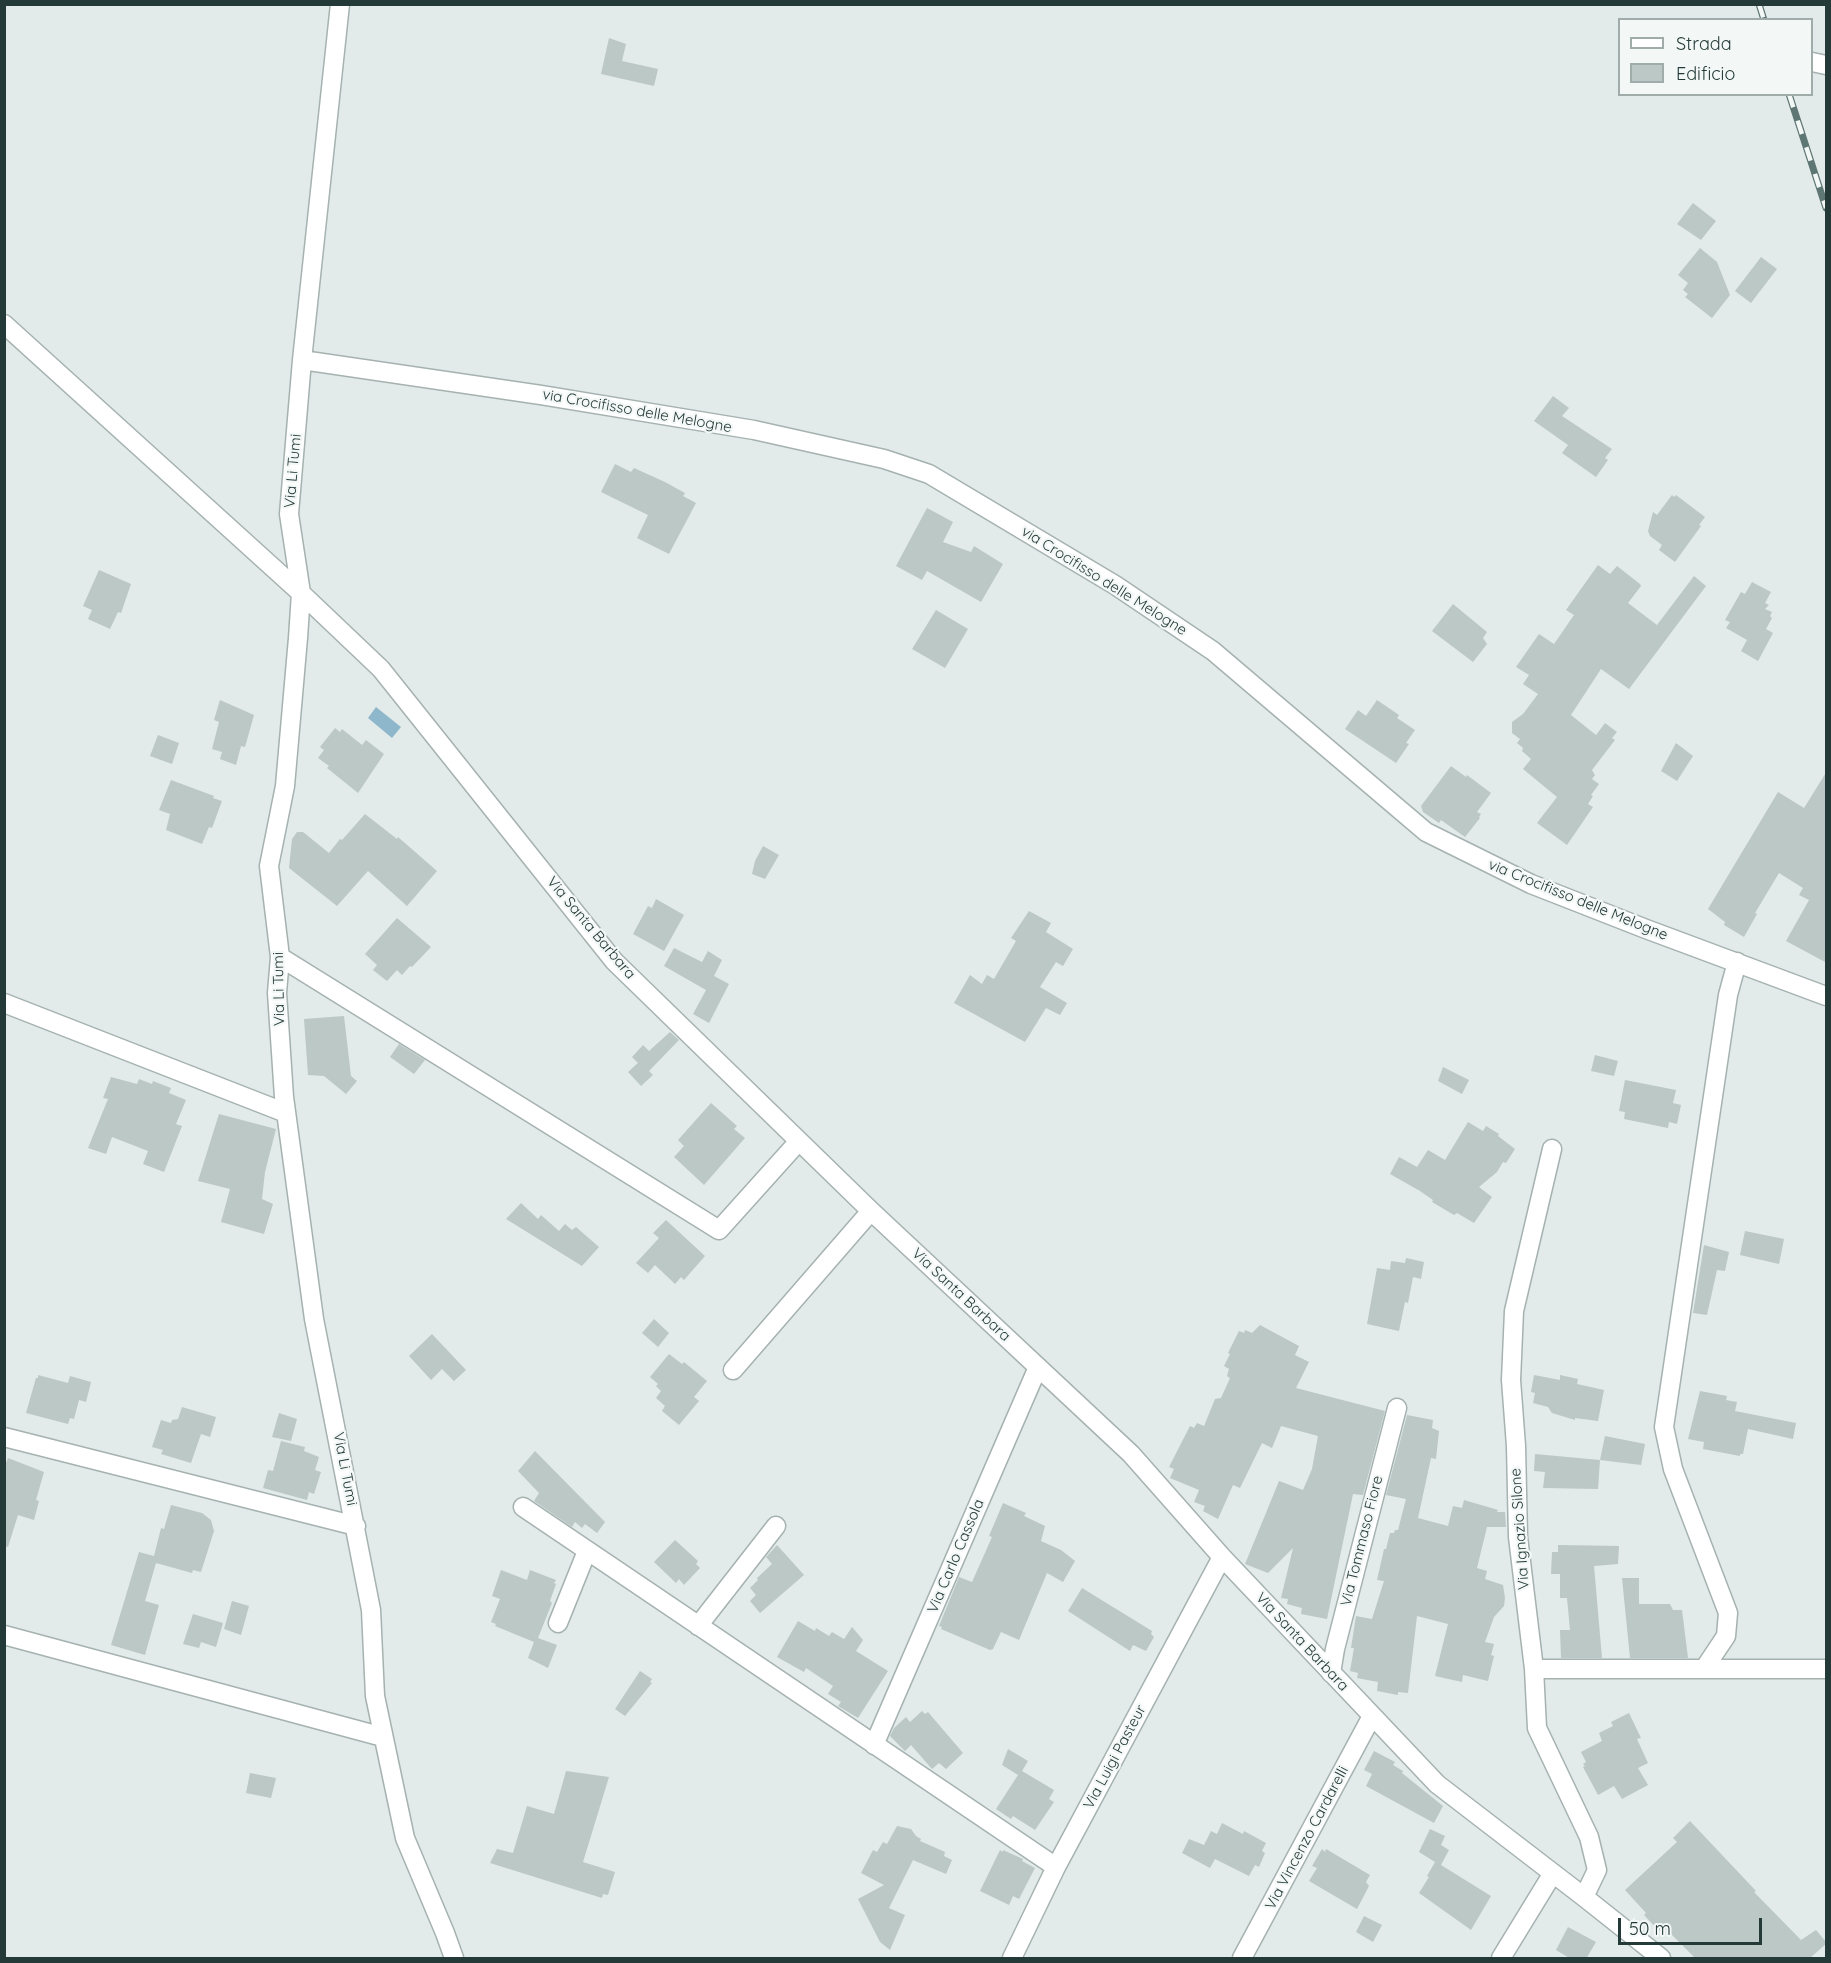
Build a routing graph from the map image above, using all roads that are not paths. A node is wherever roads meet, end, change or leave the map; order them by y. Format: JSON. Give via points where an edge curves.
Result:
{"nodes":[{"id":1,"x":340,"y":4,"type":"edge"},
{"id":2,"x":4,"y":324,"type":"edge"},
{"id":3,"x":302,"y":360,"type":"junction"},
{"id":4,"x":301,"y":593,"type":"junction"},
{"id":5,"x":280,"y":957,"type":"junction"},
{"id":6,"x":1737,"y":962,"type":"junction"},
{"id":7,"x":1827,"y":996,"type":"edge"},
{"id":8,"x":4,"y":1003,"type":"edge"},
{"id":9,"x":286,"y":1113,"type":"junction"},
{"id":10,"x":799,"y":1141,"type":"junction"},
{"id":11,"x":1552,"y":1149,"type":"dead end"},
{"id":12,"x":871,"y":1211,"type":"junction"},
{"id":13,"x":1038,"y":1367,"type":"junction"},
{"id":14,"x":733,"y":1370,"type":"dead end"},
{"id":15,"x":1397,"y":1408,"type":"dead end"},
{"id":16,"x":4,"y":1437,"type":"edge"},
{"id":17,"x":523,"y":1507,"type":"dead end"},
{"id":18,"x":356,"y":1526,"type":"junction"},
{"id":19,"x":776,"y":1526,"type":"dead end"},
{"id":20,"x":587,"y":1551,"type":"junction"},
{"id":21,"x":1222,"y":1557,"type":"junction"},
{"id":22,"x":558,"y":1623,"type":"dead end"},
{"id":23,"x":698,"y":1626,"type":"junction"},
{"id":24,"x":4,"y":1635,"type":"edge"},
{"id":25,"x":1534,"y":1669,"type":"junction"},
{"id":26,"x":1704,"y":1669,"type":"junction"},
{"id":27,"x":1827,"y":1669,"type":"edge"},
{"id":28,"x":1331,"y":1673,"type":"junction"},
{"id":29,"x":1372,"y":1716,"type":"junction"},
{"id":30,"x":383,"y":1737,"type":"junction"},
{"id":31,"x":874,"y":1745,"type":"junction"},
{"id":32,"x":1056,"y":1867,"type":"junction"},
{"id":33,"x":1553,"y":1872,"type":"junction"},
{"id":34,"x":1584,"y":1897,"type":"junction"},
{"id":35,"x":454,"y":1959,"type":"edge"},
{"id":36,"x":1012,"y":1959,"type":"edge"},
{"id":37,"x":1242,"y":1959,"type":"edge"},
{"id":38,"x":1501,"y":1959,"type":"edge"},
{"id":39,"x":1661,"y":1959,"type":"edge"}],
"edges":[{"from":1,"to":3,"type":"street","name":"Via Li Tumi"},
{"from":2,"to":4,"type":"street","name":"Via Santa Barbara"},
{"from":3,"to":4,"type":"street","name":"Via Li Tumi","via":[[289,514]]},
{"from":3,"to":6,"type":"street","name":"via Crocifisso delle Melogne","via":[[754,430],[884,459],[929,474],[1115,585],[1214,651],[1426,832],[1531,884]]},
{"from":4,"to":5,"type":"street","name":"Via Li Tumi","via":[[285,786],[269,866]]},
{"from":4,"to":10,"type":"street","name":"Via Santa Barbara","via":[[381,669],[614,961]]},
{"from":5,"to":9,"type":"street","name":"Via Li Tumi","via":[[277,993]]},
{"from":5,"to":10,"type":"street","via":[[719,1230]]},
{"from":6,"to":7,"type":"street","name":"via Crocifisso delle Melogne"},
{"from":6,"to":26,"type":"street","via":[[1728,995],[1664,1427],[1673,1469],[1728,1613],[1726,1636]]},
{"from":8,"to":9,"type":"street"},
{"from":9,"to":18,"type":"street","name":"Via Li Tumi","via":[[314,1319]]},
{"from":10,"to":12,"type":"street","name":"Via Santa Barbara"},
{"from":11,"to":25,"type":"street","name":"Via Ignazio Silone","via":[[1514,1311],[1511,1380],[1518,1537]]},
{"from":12,"to":13,"type":"street","name":"Via Santa Barbara"},
{"from":12,"to":14,"type":"street"},
{"from":13,"to":21,"type":"street","name":"Via Santa Barbara","via":[[1131,1454]]},
{"from":13,"to":31,"type":"street","name":"Via Carlo Cassola"},
{"from":15,"to":28,"type":"street","name":"Via Tommaso Fiore"},
{"from":16,"to":18,"type":"street"},
{"from":17,"to":20,"type":"street"},
{"from":18,"to":30,"type":"street","name":"Via Li Tumi","via":[[371,1610],[375,1696]]},
{"from":19,"to":23,"type":"street"},
{"from":20,"to":22,"type":"street"},
{"from":20,"to":23,"type":"street"},
{"from":21,"to":28,"type":"street","name":"Via Santa Barbara"},
{"from":21,"to":32,"type":"street","name":"Via Luigi Pasteur"},
{"from":23,"to":31,"type":"street"},
{"from":24,"to":30,"type":"street"},
{"from":25,"to":26,"type":"street"},
{"from":25,"to":34,"type":"street","name":"Via Ignazio Silone","via":[[1537,1728],[1589,1837],[1597,1870]]},
{"from":26,"to":27,"type":"street"},
{"from":28,"to":29,"type":"street","name":"Via Santa Barbara"},
{"from":29,"to":33,"type":"street","name":"Via Santa Barbara","via":[[1437,1784]]},
{"from":29,"to":37,"type":"street","name":"Via Vincenzo Cardarelli"},
{"from":30,"to":35,"type":"street","name":"Via Li Tumi","via":[[405,1838]]},
{"from":31,"to":32,"type":"street"},
{"from":32,"to":36,"type":"street","name":"Via Luigi Pasteur"},
{"from":33,"to":34,"type":"street","name":"Via Santa Barbara"},
{"from":33,"to":38,"type":"street"},
{"from":34,"to":39,"type":"street","name":"Via Santa Barbara"}]}
